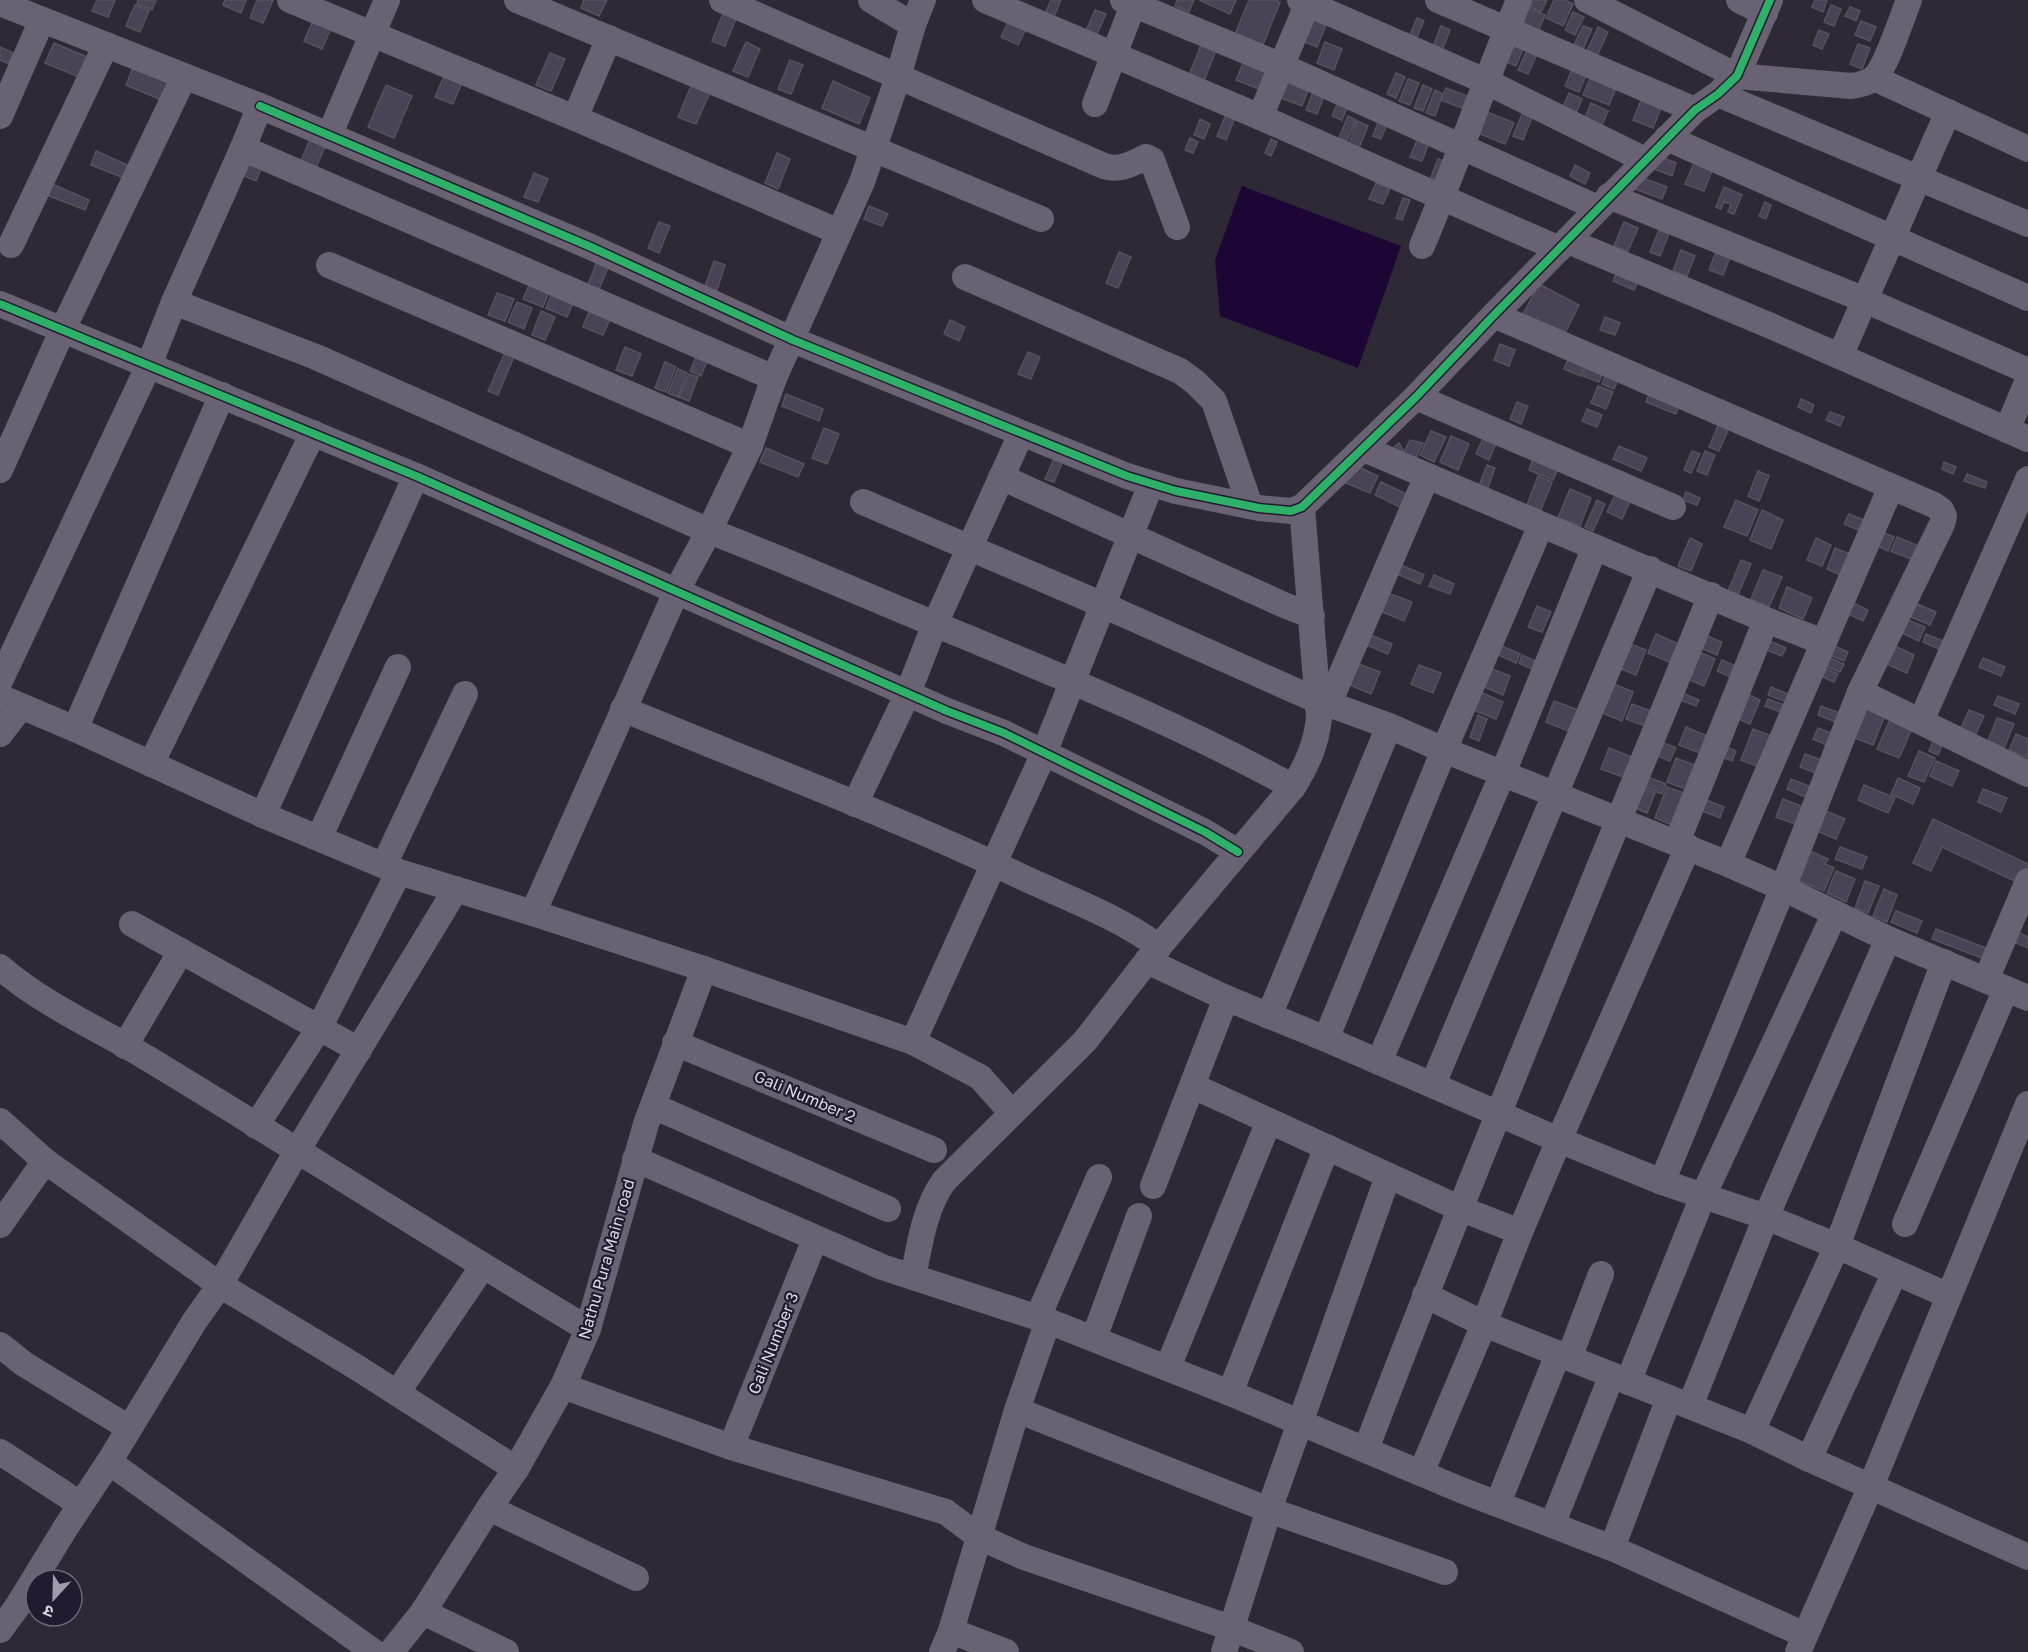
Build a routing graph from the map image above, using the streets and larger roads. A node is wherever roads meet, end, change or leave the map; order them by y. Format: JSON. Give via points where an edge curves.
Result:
{"nodes":[{"id":1,"x":290,"y":0,"type":"edge"},
{"id":2,"x":387,"y":0,"type":"edge"},
{"id":3,"x":517,"y":0,"type":"edge"},
{"id":4,"x":722,"y":0,"type":"edge"},
{"id":5,"x":871,"y":0,"type":"edge"},
{"id":6,"x":985,"y":0,"type":"edge"},
{"id":7,"x":1438,"y":0,"type":"edge"},
{"id":8,"x":1519,"y":0,"type":"edge"},
{"id":9,"x":1587,"y":0,"type":"edge"},
{"id":10,"x":1739,"y":0,"type":"edge"},
{"id":11,"x":1909,"y":0,"type":"edge"},
{"id":12,"x":1131,"y":1,"type":"edge"},
{"id":13,"x":1306,"y":1,"type":"edge"},
{"id":14,"x":0,"y":3,"type":"edge"},
{"id":15,"x":1767,"y":7,"type":"edge"},
{"id":16,"x":919,"y":11,"type":"edge"},
{"id":17,"x":42,"y":20,"type":"junction"},
{"id":18,"x":1506,"y":31,"type":"junction"},
{"id":19,"x":372,"y":34,"type":"junction"},
{"id":20,"x":609,"y":38,"type":"junction"},
{"id":21,"x":106,"y":45,"type":"junction"},
{"id":22,"x":1114,"y":55,"type":"junction"},
{"id":23,"x":1282,"y":66,"type":"junction"},
{"id":24,"x":1737,"y":76,"type":"junction"},
{"id":25,"x":184,"y":77,"type":"junction"},
{"id":26,"x":898,"y":77,"type":"junction"},
{"id":27,"x":1874,"y":78,"type":"junction"},
{"id":28,"x":1485,"y":81,"type":"junction"},
{"id":29,"x":1718,"y":94,"type":"junction"},
{"id":30,"x":1095,"y":104,"type":"dead end"},
{"id":31,"x":260,"y":106,"type":"junction"},
{"id":32,"x":1695,"y":110,"type":"junction"},
{"id":33,"x":1948,"y":112,"type":"junction"},
{"id":34,"x":0,"y":116,"type":"edge"},
{"id":35,"x":1260,"y":117,"type":"junction"},
{"id":36,"x":575,"y":118,"type":"junction"},
{"id":37,"x":329,"y":136,"type":"junction"},
{"id":38,"x":1667,"y":138,"type":"junction"},
{"id":39,"x":1462,"y":145,"type":"junction"},
{"id":40,"x":874,"y":149,"type":"junction"},
{"id":41,"x":2028,"y":149,"type":"edge"},
{"id":42,"x":242,"y":150,"type":"junction"},
{"id":43,"x":1645,"y":160,"type":"junction"},
{"id":44,"x":1919,"y":178,"type":"junction"},
{"id":45,"x":1442,"y":198,"type":"junction"},
{"id":46,"x":1604,"y":202,"type":"junction"},
{"id":47,"x":1041,"y":219,"type":"dead end"},
{"id":48,"x":2028,"y":225,"type":"edge"},
{"id":49,"x":1177,"y":227,"type":"dead end"},
{"id":50,"x":839,"y":232,"type":"junction"},
{"id":51,"x":1893,"y":237,"type":"junction"},
{"id":52,"x":11,"y":245,"type":"dead end"},
{"id":53,"x":1564,"y":245,"type":"junction"},
{"id":54,"x":1422,"y":246,"type":"dead end"},
{"id":55,"x":329,"y":265,"type":"dead end"},
{"id":56,"x":965,"y":277,"type":"dead end"},
{"id":57,"x":2028,"y":298,"type":"edge"},
{"id":58,"x":1865,"y":300,"type":"junction"},
{"id":59,"x":174,"y":302,"type":"junction"},
{"id":60,"x":0,"y":304,"type":"edge"},
{"id":61,"x":1494,"y":315,"type":"junction"},
{"id":62,"x":63,"y":329,"type":"junction"},
{"id":63,"x":793,"y":340,"type":"junction"},
{"id":64,"x":1840,"y":356,"type":"junction"},
{"id":65,"x":149,"y":364,"type":"junction"},
{"id":66,"x":2028,"y":371,"type":"edge"},
{"id":67,"x":774,"y":378,"type":"junction"},
{"id":68,"x":2028,"y":380,"type":"edge"},
{"id":69,"x":222,"y":395,"type":"junction"},
{"id":70,"x":1416,"y":397,"type":"junction"},
{"id":71,"x":313,"y":433,"type":"junction"},
{"id":72,"x":1021,"y":434,"type":"junction"},
{"id":73,"x":2018,"y":435,"type":"edge"},
{"id":74,"x":750,"y":446,"type":"junction"},
{"id":75,"x":1364,"y":449,"type":"junction"},
{"id":76,"x":0,"y":470,"type":"edge"},
{"id":77,"x":416,"y":476,"type":"junction"},
{"id":78,"x":1427,"y":476,"type":"junction"},
{"id":79,"x":1001,"y":477,"type":"junction"},
{"id":80,"x":2028,"y":479,"type":"edge"},
{"id":81,"x":1151,"y":484,"type":"junction"},
{"id":82,"x":1891,"y":487,"type":"junction"},
{"id":83,"x":863,"y":502,"type":"dead end"},
{"id":84,"x":1255,"y":507,"type":"junction"},
{"id":85,"x":1673,"y":507,"type":"dead end"},
{"id":86,"x":1297,"y":509,"type":"junction"},
{"id":87,"x":1541,"y":525,"type":"junction"},
{"id":88,"x":709,"y":531,"type":"junction"},
{"id":89,"x":1130,"y":537,"type":"junction"},
{"id":90,"x":1595,"y":547,"type":"junction"},
{"id":91,"x":969,"y":548,"type":"junction"},
{"id":92,"x":1650,"y":569,"type":"junction"},
{"id":93,"x":677,"y":590,"type":"junction"},
{"id":94,"x":1711,"y":595,"type":"junction"},
{"id":95,"x":1103,"y":605,"type":"junction"},
{"id":96,"x":1300,"y":612,"type":"junction"},
{"id":97,"x":1766,"y":620,"type":"junction"},
{"id":98,"x":935,"y":624,"type":"junction"},
{"id":99,"x":1826,"y":637,"type":"junction"},
{"id":100,"x":398,"y":667,"type":"dead end"},
{"id":101,"x":1073,"y":680,"type":"junction"},
{"id":102,"x":0,"y":681,"type":"edge"},
{"id":103,"x":1860,"y":692,"type":"junction"},
{"id":104,"x":908,"y":693,"type":"junction"},
{"id":105,"x":465,"y":694,"type":"dead end"},
{"id":106,"x":1310,"y":696,"type":"junction"},
{"id":107,"x":0,"y":697,"type":"edge"},
{"id":108,"x":25,"y":708,"type":"junction"},
{"id":109,"x":623,"y":709,"type":"junction"},
{"id":110,"x":1921,"y":721,"type":"junction"},
{"id":111,"x":1389,"y":726,"type":"junction"},
{"id":112,"x":75,"y":729,"type":"junction"},
{"id":113,"x":0,"y":734,"type":"edge"},
{"id":114,"x":1444,"y":750,"type":"junction"},
{"id":115,"x":1044,"y":753,"type":"junction"},
{"id":116,"x":151,"y":764,"type":"junction"},
{"id":117,"x":1503,"y":773,"type":"junction"},
{"id":118,"x":2028,"y":774,"type":"edge"},
{"id":119,"x":1279,"y":780,"type":"junction"},
{"id":120,"x":1555,"y":794,"type":"junction"},
{"id":121,"x":855,"y":804,"type":"junction"},
{"id":122,"x":263,"y":815,"type":"junction"},
{"id":123,"x":1619,"y":820,"type":"junction"},
{"id":124,"x":319,"y":838,"type":"junction"},
{"id":125,"x":1682,"y":845,"type":"junction"},
{"id":126,"x":1232,"y":848,"type":"junction"},
{"id":127,"x":993,"y":863,"type":"junction"},
{"id":128,"x":1728,"y":864,"type":"junction"},
{"id":129,"x":392,"y":869,"type":"junction"},
{"id":130,"x":2028,"y":881,"type":"edge"},
{"id":131,"x":1783,"y":888,"type":"junction"},
{"id":132,"x":456,"y":890,"type":"junction"},
{"id":133,"x":533,"y":913,"type":"junction"},
{"id":134,"x":1835,"y":913,"type":"junction"},
{"id":135,"x":132,"y":924,"type":"dead end"},
{"id":136,"x":1888,"y":939,"type":"junction"},
{"id":137,"x":1154,"y":950,"type":"junction"},
{"id":138,"x":181,"y":951,"type":"junction"},
{"id":139,"x":1944,"y":962,"type":"junction"},
{"id":140,"x":0,"y":967,"type":"edge"},
{"id":141,"x":704,"y":969,"type":"junction"},
{"id":142,"x":2007,"y":989,"type":"edge"},
{"id":143,"x":1226,"y":998,"type":"junction"},
{"id":144,"x":1269,"y":1016,"type":"junction"},
{"id":145,"x":319,"y":1028,"type":"junction"},
{"id":146,"x":1326,"y":1039,"type":"junction"},
{"id":147,"x":675,"y":1042,"type":"junction"},
{"id":148,"x":913,"y":1042,"type":"junction"},
{"id":149,"x":125,"y":1046,"type":"junction"},
{"id":150,"x":360,"y":1050,"type":"junction"},
{"id":151,"x":1379,"y":1062,"type":"junction"},
{"id":152,"x":1433,"y":1084,"type":"junction"},
{"id":153,"x":1193,"y":1086,"type":"junction"},
{"id":154,"x":1005,"y":1104,"type":"junction"},
{"id":155,"x":2028,"y":1104,"type":"edge"},
{"id":156,"x":653,"y":1106,"type":"junction"},
{"id":157,"x":1500,"y":1114,"type":"junction"},
{"id":158,"x":0,"y":1121,"type":"edge"},
{"id":159,"x":1269,"y":1121,"type":"junction"},
{"id":160,"x":256,"y":1126,"type":"junction"},
{"id":161,"x":1559,"y":1140,"type":"junction"},
{"id":162,"x":1326,"y":1147,"type":"junction"},
{"id":163,"x":934,"y":1150,"type":"dead end"},
{"id":164,"x":297,"y":1151,"type":"junction"},
{"id":165,"x":635,"y":1159,"type":"junction"},
{"id":166,"x":45,"y":1161,"type":"junction"},
{"id":167,"x":1388,"y":1176,"type":"junction"},
{"id":168,"x":1099,"y":1178,"type":"dead end"},
{"id":169,"x":1662,"y":1182,"type":"junction"},
{"id":170,"x":1153,"y":1186,"type":"dead end"},
{"id":171,"x":1703,"y":1196,"type":"junction"},
{"id":172,"x":1459,"y":1208,"type":"junction"},
{"id":173,"x":888,"y":1209,"type":"dead end"},
{"id":174,"x":1139,"y":1216,"type":"dead end"},
{"id":175,"x":1766,"y":1217,"type":"junction"},
{"id":176,"x":1905,"y":1224,"type":"dead end"},
{"id":177,"x":0,"y":1225,"type":"edge"},
{"id":178,"x":1520,"y":1232,"type":"junction"},
{"id":179,"x":815,"y":1239,"type":"junction"},
{"id":180,"x":1837,"y":1245,"type":"junction"},
{"id":181,"x":483,"y":1266,"type":"junction"},
{"id":182,"x":1895,"y":1272,"type":"junction"},
{"id":183,"x":1601,"y":1274,"type":"dead end"},
{"id":184,"x":910,"y":1276,"type":"junction"},
{"id":185,"x":220,"y":1285,"type":"junction"},
{"id":186,"x":1425,"y":1295,"type":"junction"},
{"id":187,"x":1949,"y":1296,"type":"junction"},
{"id":188,"x":1043,"y":1319,"type":"junction"},
{"id":189,"x":1484,"y":1324,"type":"junction"},
{"id":190,"x":588,"y":1329,"type":"junction"},
{"id":191,"x":1094,"y":1338,"type":"junction"},
{"id":192,"x":0,"y":1345,"type":"edge"},
{"id":193,"x":1563,"y":1356,"type":"junction"},
{"id":194,"x":1168,"y":1367,"type":"junction"},
{"id":195,"x":1620,"y":1378,"type":"junction"},
{"id":196,"x":563,"y":1386,"type":"junction"},
{"id":197,"x":1230,"y":1392,"type":"junction"},
{"id":198,"x":397,"y":1393,"type":"junction"},
{"id":199,"x":1679,"y":1402,"type":"junction"},
{"id":200,"x":1017,"y":1410,"type":"junction"},
{"id":201,"x":1300,"y":1422,"type":"junction"},
{"id":202,"x":129,"y":1428,"type":"junction"},
{"id":203,"x":1752,"y":1431,"type":"junction"},
{"id":204,"x":731,"y":1447,"type":"junction"},
{"id":205,"x":1366,"y":1449,"type":"junction"},
{"id":206,"x":0,"y":1452,"type":"edge"},
{"id":207,"x":1809,"y":1459,"type":"junction"},
{"id":208,"x":109,"y":1462,"type":"junction"},
{"id":209,"x":516,"y":1469,"type":"junction"},
{"id":210,"x":1421,"y":1473,"type":"junction"},
{"id":211,"x":1871,"y":1486,"type":"junction"},
{"id":212,"x":1498,"y":1503,"type":"junction"},
{"id":213,"x":80,"y":1504,"type":"junction"},
{"id":214,"x":489,"y":1508,"type":"junction"},
{"id":215,"x":1269,"y":1510,"type":"junction"},
{"id":216,"x":1552,"y":1525,"type":"junction"},
{"id":217,"x":980,"y":1537,"type":"junction"},
{"id":218,"x":1612,"y":1548,"type":"junction"},
{"id":219,"x":2028,"y":1557,"type":"edge"},
{"id":220,"x":1445,"y":1572,"type":"dead end"},
{"id":221,"x":636,"y":1578,"type":"dead end"},
{"id":222,"x":9,"y":1600,"type":"edge"},
{"id":223,"x":423,"y":1612,"type":"junction"},
{"id":224,"x":1231,"y":1628,"type":"junction"},
{"id":225,"x":0,"y":1630,"type":"edge"},
{"id":226,"x":946,"y":1642,"type":"edge"},
{"id":227,"x":1801,"y":1644,"type":"edge"},
{"id":228,"x":374,"y":1652,"type":"edge"},
{"id":229,"x":391,"y":1652,"type":"edge"},
{"id":230,"x":506,"y":1652,"type":"edge"},
{"id":231,"x":1006,"y":1652,"type":"edge"},
{"id":232,"x":1224,"y":1652,"type":"edge"},
{"id":233,"x":1291,"y":1652,"type":"edge"}],
"edges":[{"from":1,"to":19,"type":"street"},
{"from":2,"to":19,"type":"street"},
{"from":3,"to":20,"type":"street"},
{"from":4,"to":26,"type":"street"},
{"from":5,"to":16,"type":"street"},
{"from":6,"to":22,"type":"street"},
{"from":7,"to":18,"type":"street"},
{"from":8,"to":18,"type":"street"},
{"from":9,"to":24,"type":"street"},
{"from":10,"to":15,"type":"street"},
{"from":11,"to":27,"type":"street","via":[[1882,68]]},
{"from":12,"to":22,"type":"street"},
{"from":12,"to":23,"type":"street"},
{"from":13,"to":23,"type":"street"},
{"from":13,"to":28,"type":"street"},
{"from":14,"to":17,"type":"street"},
{"from":15,"to":24,"type":"street"},
{"from":16,"to":26,"type":"street"},
{"from":17,"to":21,"type":"street"},
{"from":17,"to":34,"type":"street"},
{"from":18,"to":28,"type":"street"},
{"from":18,"to":32,"type":"street"},
{"from":19,"to":36,"type":"street"},
{"from":19,"to":37,"type":"street"},
{"from":20,"to":36,"type":"street"},
{"from":20,"to":40,"type":"street"},
{"from":21,"to":25,"type":"street"},
{"from":21,"to":52,"type":"street"},
{"from":22,"to":30,"type":"street"},
{"from":22,"to":35,"type":"street"},
{"from":23,"to":35,"type":"street"},
{"from":23,"to":39,"type":"street"},
{"from":24,"to":27,"type":"street","via":[[1851,86]]},
{"from":24,"to":29,"type":"street"},
{"from":25,"to":31,"type":"street"},
{"from":25,"to":62,"type":"street"},
{"from":26,"to":40,"type":"street"},
{"from":26,"to":49,"type":"street","via":[[1113,169],[1146,157],[1152,160]]},
{"from":27,"to":33,"type":"street"},
{"from":28,"to":39,"type":"street"},
{"from":28,"to":43,"type":"street"},
{"from":29,"to":32,"type":"street"},
{"from":29,"to":44,"type":"street"},
{"from":31,"to":37,"type":"street"},
{"from":31,"to":42,"type":"street"},
{"from":32,"to":38,"type":"street"},
{"from":33,"to":41,"type":"street"},
{"from":33,"to":44,"type":"street"},
{"from":35,"to":45,"type":"street"},
{"from":36,"to":50,"type":"street"},
{"from":37,"to":63,"type":"street","via":[[591,247]]},
{"from":38,"to":43,"type":"street"},
{"from":38,"to":51,"type":"street"},
{"from":39,"to":45,"type":"street"},
{"from":39,"to":46,"type":"street"},
{"from":40,"to":47,"type":"street"},
{"from":40,"to":50,"type":"street"},
{"from":42,"to":59,"type":"street"},
{"from":42,"to":67,"type":"street"},
{"from":43,"to":46,"type":"street"},
{"from":44,"to":48,"type":"street"},
{"from":44,"to":51,"type":"street"},
{"from":45,"to":53,"type":"street"},
{"from":45,"to":54,"type":"street"},
{"from":46,"to":53,"type":"street"},
{"from":46,"to":58,"type":"street"},
{"from":50,"to":63,"type":"street"},
{"from":51,"to":57,"type":"street"},
{"from":51,"to":58,"type":"street"},
{"from":53,"to":61,"type":"street"},
{"from":53,"to":64,"type":"street"},
{"from":55,"to":74,"type":"street"},
{"from":56,"to":84,"type":"street","via":[[1195,382],[1214,401]]},
{"from":58,"to":64,"type":"street"},
{"from":58,"to":66,"type":"street"},
{"from":59,"to":65,"type":"street"},
{"from":59,"to":88,"type":"street","via":[[316,357]]},
{"from":60,"to":62,"type":"street"},
{"from":61,"to":70,"type":"street"},
{"from":61,"to":82,"type":"street"},
{"from":62,"to":65,"type":"street"},
{"from":62,"to":76,"type":"street"},
{"from":63,"to":67,"type":"street"},
{"from":63,"to":72,"type":"street"},
{"from":64,"to":73,"type":"street"},
{"from":65,"to":69,"type":"street"},
{"from":65,"to":102,"type":"street"},
{"from":67,"to":74,"type":"street"},
{"from":68,"to":73,"type":"street"},
{"from":69,"to":71,"type":"street"},
{"from":69,"to":112,"type":"street"},
{"from":70,"to":75,"type":"street"},
{"from":70,"to":85,"type":"street"},
{"from":71,"to":77,"type":"street"},
{"from":71,"to":116,"type":"street"},
{"from":72,"to":79,"type":"street"},
{"from":72,"to":81,"type":"street"},
{"from":74,"to":88,"type":"street"},
{"from":75,"to":78,"type":"street"},
{"from":75,"to":86,"type":"street"},
{"from":77,"to":93,"type":"street"},
{"from":77,"to":122,"type":"street"},
{"from":78,"to":87,"type":"street"},
{"from":78,"to":106,"type":"street"},
{"from":79,"to":89,"type":"street"},
{"from":79,"to":91,"type":"street"},
{"from":80,"to":110,"type":"street"},
{"from":81,"to":84,"type":"street"},
{"from":81,"to":89,"type":"street"},
{"from":82,"to":99,"type":"street"},
{"from":82,"to":103,"type":"street","via":[[1934,505],[1944,516]]},
{"from":83,"to":91,"type":"street"},
{"from":84,"to":86,"type":"street"},
{"from":86,"to":96,"type":"street"},
{"from":87,"to":90,"type":"street"},
{"from":87,"to":114,"type":"street"},
{"from":88,"to":93,"type":"street"},
{"from":88,"to":98,"type":"street"},
{"from":89,"to":95,"type":"street"},
{"from":89,"to":96,"type":"street"},
{"from":90,"to":92,"type":"street"},
{"from":90,"to":117,"type":"street"},
{"from":91,"to":95,"type":"street"},
{"from":91,"to":98,"type":"street"},
{"from":92,"to":94,"type":"street"},
{"from":92,"to":120,"type":"street"},
{"from":93,"to":104,"type":"street"},
{"from":93,"to":109,"type":"street"},
{"from":94,"to":97,"type":"street"},
{"from":94,"to":123,"type":"street"},
{"from":95,"to":101,"type":"street"},
{"from":95,"to":106,"type":"street"},
{"from":96,"to":106,"type":"street"},
{"from":97,"to":99,"type":"street","via":[[1818,640]]},
{"from":97,"to":125,"type":"street"},
{"from":98,"to":101,"type":"street"},
{"from":98,"to":104,"type":"street"},
{"from":99,"to":128,"type":"street"},
{"from":100,"to":124,"type":"street"},
{"from":101,"to":115,"type":"street"},
{"from":101,"to":119,"type":"street"},
{"from":103,"to":110,"type":"street"},
{"from":103,"to":131,"type":"street"},
{"from":104,"to":115,"type":"street"},
{"from":104,"to":121,"type":"street"},
{"from":105,"to":129,"type":"street"},
{"from":106,"to":111,"type":"street"},
{"from":106,"to":119,"type":"street","via":[[1319,718],[1307,764]]},
{"from":107,"to":108,"type":"street"},
{"from":108,"to":112,"type":"street"},
{"from":108,"to":113,"type":"street"},
{"from":109,"to":121,"type":"street"},
{"from":109,"to":133,"type":"street"},
{"from":110,"to":118,"type":"street"},
{"from":111,"to":114,"type":"street"},
{"from":111,"to":144,"type":"street"},
{"from":112,"to":116,"type":"street"},
{"from":114,"to":117,"type":"street"},
{"from":114,"to":146,"type":"street"},
{"from":115,"to":126,"type":"street"},
{"from":115,"to":127,"type":"street"},
{"from":116,"to":122,"type":"street"},
{"from":117,"to":120,"type":"street"},
{"from":117,"to":151,"type":"street"},
{"from":119,"to":126,"type":"street"},
{"from":120,"to":123,"type":"street"},
{"from":120,"to":152,"type":"street"},
{"from":121,"to":127,"type":"street"},
{"from":122,"to":124,"type":"street"},
{"from":123,"to":125,"type":"street"},
{"from":123,"to":157,"type":"street"},
{"from":124,"to":129,"type":"street"},
{"from":125,"to":128,"type":"street"},
{"from":125,"to":161,"type":"street"},
{"from":126,"to":137,"type":"street"},
{"from":127,"to":137,"type":"street","via":[[1126,926]]},
{"from":127,"to":148,"type":"street"},
{"from":128,"to":131,"type":"street"},
{"from":129,"to":132,"type":"street"},
{"from":129,"to":145,"type":"street"},
{"from":130,"to":142,"type":"street"},
{"from":131,"to":134,"type":"street"},
{"from":131,"to":169,"type":"street"},
{"from":132,"to":133,"type":"street"},
{"from":132,"to":150,"type":"street"},
{"from":133,"to":141,"type":"street"},
{"from":134,"to":136,"type":"street"},
{"from":134,"to":171,"type":"street"},
{"from":135,"to":138,"type":"street"},
{"from":136,"to":139,"type":"street"},
{"from":136,"to":175,"type":"street"},
{"from":137,"to":143,"type":"street"},
{"from":137,"to":154,"type":"street","via":[[1085,1041]]},
{"from":138,"to":145,"type":"street"},
{"from":138,"to":149,"type":"street"},
{"from":139,"to":142,"type":"street"},
{"from":139,"to":180,"type":"street"},
{"from":140,"to":149,"type":"street","via":[[52,1006]]},
{"from":141,"to":147,"type":"street","name":"Nathu Pura Main road"},
{"from":141,"to":148,"type":"street"},
{"from":142,"to":176,"type":"street"},
{"from":143,"to":144,"type":"street"},
{"from":143,"to":153,"type":"street"},
{"from":144,"to":146,"type":"street"},
{"from":145,"to":150,"type":"street"},
{"from":145,"to":160,"type":"street"},
{"from":146,"to":151,"type":"street"},
{"from":147,"to":156,"type":"street","name":"Nathu Pura Main road"},
{"from":147,"to":163,"type":"street","name":"Gali Number 2"},
{"from":148,"to":154,"type":"street","via":[[980,1077]]},
{"from":149,"to":160,"type":"street"},
{"from":150,"to":164,"type":"street"},
{"from":151,"to":152,"type":"street"},
{"from":152,"to":157,"type":"street"},
{"from":153,"to":159,"type":"street"},
{"from":153,"to":170,"type":"street"},
{"from":154,"to":184,"type":"street","via":[[934,1195]]},
{"from":155,"to":187,"type":"street"},
{"from":156,"to":165,"type":"street","name":"Nathu Pura Main road"},
{"from":156,"to":173,"type":"street"},
{"from":157,"to":161,"type":"street"},
{"from":157,"to":172,"type":"street"},
{"from":158,"to":166,"type":"street"},
{"from":159,"to":162,"type":"street"},
{"from":159,"to":194,"type":"street"},
{"from":160,"to":164,"type":"street"},
{"from":161,"to":169,"type":"street"},
{"from":161,"to":178,"type":"street"},
{"from":162,"to":167,"type":"street"},
{"from":162,"to":197,"type":"street"},
{"from":164,"to":181,"type":"street"},
{"from":164,"to":185,"type":"street"},
{"from":165,"to":179,"type":"street"},
{"from":165,"to":190,"type":"street","name":"Nathu Pura Main road"},
{"from":166,"to":177,"type":"street"},
{"from":166,"to":185,"type":"street"},
{"from":167,"to":172,"type":"street"},
{"from":167,"to":201,"type":"street"},
{"from":168,"to":188,"type":"street"},
{"from":169,"to":171,"type":"street"},
{"from":171,"to":175,"type":"street"},
{"from":171,"to":195,"type":"street"},
{"from":172,"to":178,"type":"street"},
{"from":172,"to":186,"type":"street"},
{"from":174,"to":191,"type":"street"},
{"from":175,"to":180,"type":"street"},
{"from":175,"to":199,"type":"street"},
{"from":178,"to":189,"type":"street"},
{"from":179,"to":184,"type":"street"},
{"from":179,"to":204,"type":"street","name":"Gali Number 3"},
{"from":180,"to":182,"type":"street"},
{"from":180,"to":203,"type":"street"},
{"from":181,"to":190,"type":"street"},
{"from":181,"to":198,"type":"street"},
{"from":182,"to":187,"type":"street"},
{"from":182,"to":207,"type":"street"},
{"from":183,"to":193,"type":"street"},
{"from":184,"to":188,"type":"street"},
{"from":185,"to":198,"type":"street"},
{"from":185,"to":202,"type":"street"},
{"from":186,"to":189,"type":"street"},
{"from":186,"to":205,"type":"street"},
{"from":187,"to":211,"type":"street"},
{"from":188,"to":191,"type":"street"},
{"from":188,"to":200,"type":"street"},
{"from":189,"to":193,"type":"street"},
{"from":189,"to":210,"type":"street"},
{"from":190,"to":196,"type":"street","name":"Nathu Pura Main road"},
{"from":191,"to":194,"type":"street"},
{"from":192,"to":202,"type":"street"},
{"from":193,"to":195,"type":"street"},
{"from":193,"to":212,"type":"street"},
{"from":194,"to":197,"type":"street"},
{"from":195,"to":199,"type":"street"},
{"from":195,"to":216,"type":"street"},
{"from":196,"to":204,"type":"street"},
{"from":196,"to":209,"type":"street","name":"Nathu Pura Main road"},
{"from":197,"to":201,"type":"street"},
{"from":198,"to":209,"type":"street"},
{"from":199,"to":203,"type":"street"},
{"from":199,"to":218,"type":"street"},
{"from":200,"to":215,"type":"street"},
{"from":200,"to":217,"type":"street"},
{"from":201,"to":205,"type":"street"},
{"from":201,"to":215,"type":"street"},
{"from":202,"to":208,"type":"street"},
{"from":203,"to":207,"type":"street"},
{"from":204,"to":217,"type":"street","via":[[946,1512]]},
{"from":205,"to":210,"type":"street"},
{"from":206,"to":213,"type":"street"},
{"from":207,"to":211,"type":"street"},
{"from":208,"to":213,"type":"street"},
{"from":208,"to":228,"type":"street"},
{"from":209,"to":214,"type":"street","name":"Nathu Pura Main road"},
{"from":210,"to":212,"type":"street"},
{"from":211,"to":219,"type":"street"},
{"from":211,"to":227,"type":"street"},
{"from":212,"to":216,"type":"street"},
{"from":213,"to":222,"type":"street"},
{"from":214,"to":221,"type":"street"},
{"from":214,"to":223,"type":"street","name":"Nathu Pura Main road"},
{"from":215,"to":220,"type":"street"},
{"from":215,"to":224,"type":"street"},
{"from":216,"to":218,"type":"street"},
{"from":217,"to":224,"type":"street","via":[[1023,1557]]},
{"from":217,"to":226,"type":"street"},
{"from":218,"to":227,"type":"street"},
{"from":222,"to":225,"type":"street"},
{"from":223,"to":229,"type":"street","name":"Nathu Pura Main road"},
{"from":223,"to":230,"type":"street"},
{"from":224,"to":232,"type":"street"},
{"from":224,"to":233,"type":"street"},
{"from":226,"to":231,"type":"street"}]}
